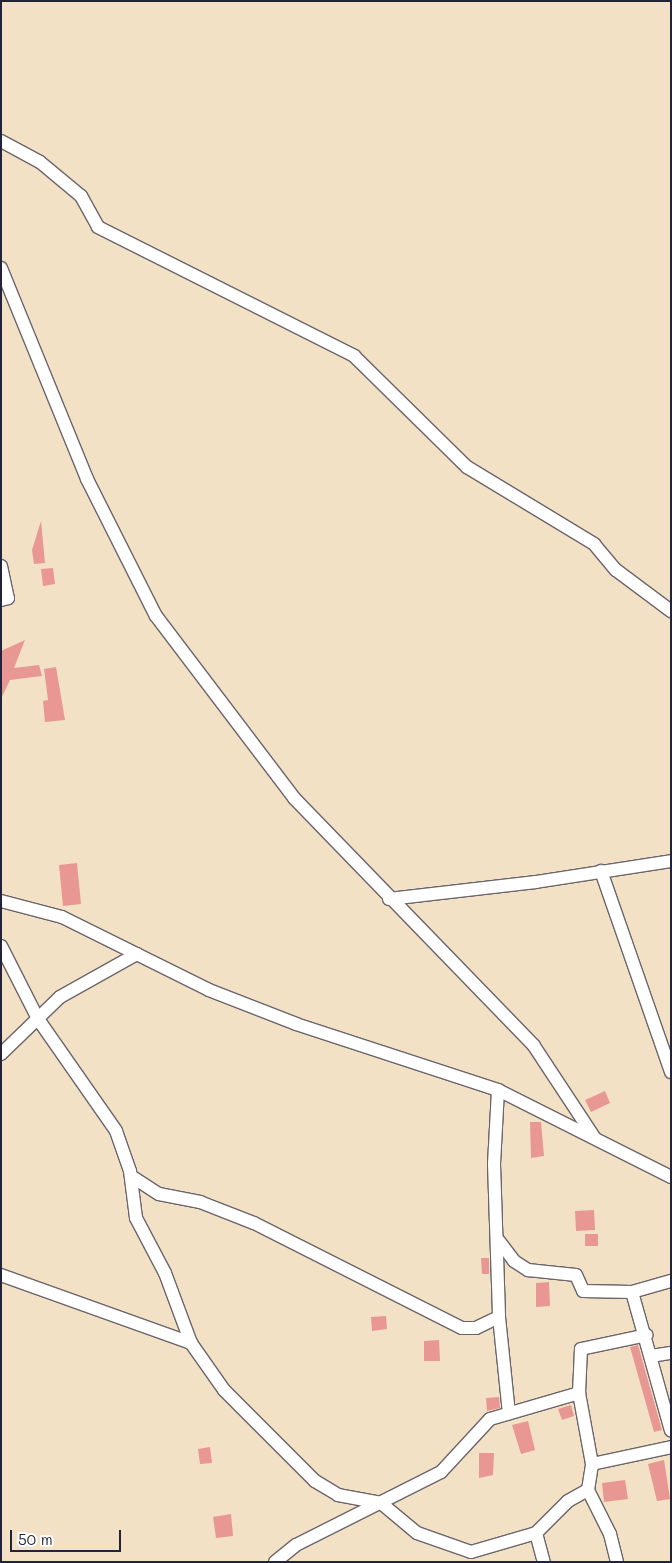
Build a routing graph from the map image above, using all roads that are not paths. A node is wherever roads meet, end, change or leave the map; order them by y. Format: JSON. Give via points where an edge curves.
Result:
{"nodes":[{"id":1,"x":1,"y":141,"type":"edge"},
{"id":2,"x":1,"y":268,"type":"edge"},
{"id":3,"x":1,"y":566,"type":"edge"},
{"id":4,"x":1,"y":600,"type":"edge"},
{"id":5,"x":671,"y":610,"type":"edge"},
{"id":6,"x":671,"y":860,"type":"edge"},
{"id":7,"x":601,"y":871,"type":"junction"},
{"id":8,"x":389,"y":899,"type":"junction"},
{"id":9,"x":1,"y":901,"type":"edge"},
{"id":10,"x":1,"y":946,"type":"edge"},
{"id":11,"x":137,"y":954,"type":"junction"},
{"id":12,"x":38,"y":1019,"type":"junction"},
{"id":13,"x":1,"y":1054,"type":"edge"},
{"id":14,"x":671,"y":1072,"type":"edge"},
{"id":15,"x":498,"y":1090,"type":"junction"},
{"id":16,"x":594,"y":1137,"type":"junction"},
{"id":17,"x":131,"y":1176,"type":"junction"},
{"id":18,"x":671,"y":1177,"type":"edge"},
{"id":19,"x":499,"y":1241,"type":"junction"},
{"id":20,"x":1,"y":1275,"type":"edge"},
{"id":21,"x":671,"y":1281,"type":"edge"},
{"id":22,"x":632,"y":1292,"type":"junction"},
{"id":23,"x":499,"y":1317,"type":"junction"},
{"id":24,"x":647,"y":1335,"type":"junction"},
{"id":25,"x":191,"y":1343,"type":"junction"},
{"id":26,"x":671,"y":1353,"type":"edge"},
{"id":27,"x":651,"y":1356,"type":"junction"},
{"id":28,"x":578,"y":1393,"type":"junction"},
{"id":29,"x":509,"y":1413,"type":"junction"},
{"id":30,"x":671,"y":1431,"type":"edge"},
{"id":31,"x":671,"y":1446,"type":"edge"},
{"id":32,"x":592,"y":1464,"type":"junction"},
{"id":33,"x":588,"y":1490,"type":"junction"},
{"id":34,"x":381,"y":1503,"type":"junction"},
{"id":35,"x":536,"y":1533,"type":"junction"},
{"id":36,"x":275,"y":1562,"type":"edge"},
{"id":37,"x":544,"y":1562,"type":"edge"},
{"id":38,"x":617,"y":1562,"type":"edge"}],
"edges":[{"from":1,"to":5,"type":"street","via":[[40,162],[81,196],[98,226],[354,356],[467,467],[594,544],[616,570]]},
{"from":2,"to":8,"type":"street","via":[[88,479],[142,580],[147,602],[294,798]]},
{"from":3,"to":4,"type":"street","via":[[8,598]]},
{"from":6,"to":7,"type":"street"},
{"from":7,"to":8,"type":"street"},
{"from":7,"to":14,"type":"street"},
{"from":8,"to":16,"type":"street","via":[[534,1046]]},
{"from":9,"to":11,"type":"street","via":[[62,917]]},
{"from":10,"to":12,"type":"street"},
{"from":11,"to":12,"type":"street","via":[[70,990]]},
{"from":11,"to":15,"type":"street","via":[[209,990],[296,1024]]},
{"from":12,"to":13,"type":"street"},
{"from":12,"to":17,"type":"street","via":[[109,1118]]},
{"from":15,"to":16,"type":"street"},
{"from":15,"to":19,"type":"street","via":[[494,1164]]},
{"from":16,"to":18,"type":"street"},
{"from":17,"to":23,"type":"street","via":[[159,1194],[200,1202],[254,1224],[462,1328],[476,1328]]},
{"from":17,"to":25,"type":"street","via":[[136,1218],[165,1273]]},
{"from":19,"to":22,"type":"street","via":[[514,1261],[528,1270],[576,1275],[580,1290]]},
{"from":19,"to":23,"type":"street"},
{"from":20,"to":25,"type":"street"},
{"from":21,"to":22,"type":"street"},
{"from":22,"to":24,"type":"street"},
{"from":23,"to":29,"type":"street"},
{"from":24,"to":27,"type":"street"},
{"from":24,"to":28,"type":"street","via":[[583,1346]]},
{"from":25,"to":34,"type":"street","via":[[224,1390],[325,1489]]},
{"from":26,"to":27,"type":"street"},
{"from":27,"to":30,"type":"street"},
{"from":28,"to":29,"type":"street"},
{"from":28,"to":32,"type":"street"},
{"from":29,"to":34,"type":"street","via":[[490,1419],[441,1472]]},
{"from":31,"to":32,"type":"street"},
{"from":32,"to":33,"type":"street"},
{"from":33,"to":35,"type":"street","via":[[568,1500]]},
{"from":33,"to":38,"type":"street","via":[[610,1534]]},
{"from":34,"to":35,"type":"street","via":[[409,1528],[460,1551],[492,1550]]},
{"from":34,"to":36,"type":"street","via":[[296,1545]]},
{"from":35,"to":37,"type":"street"}]}
